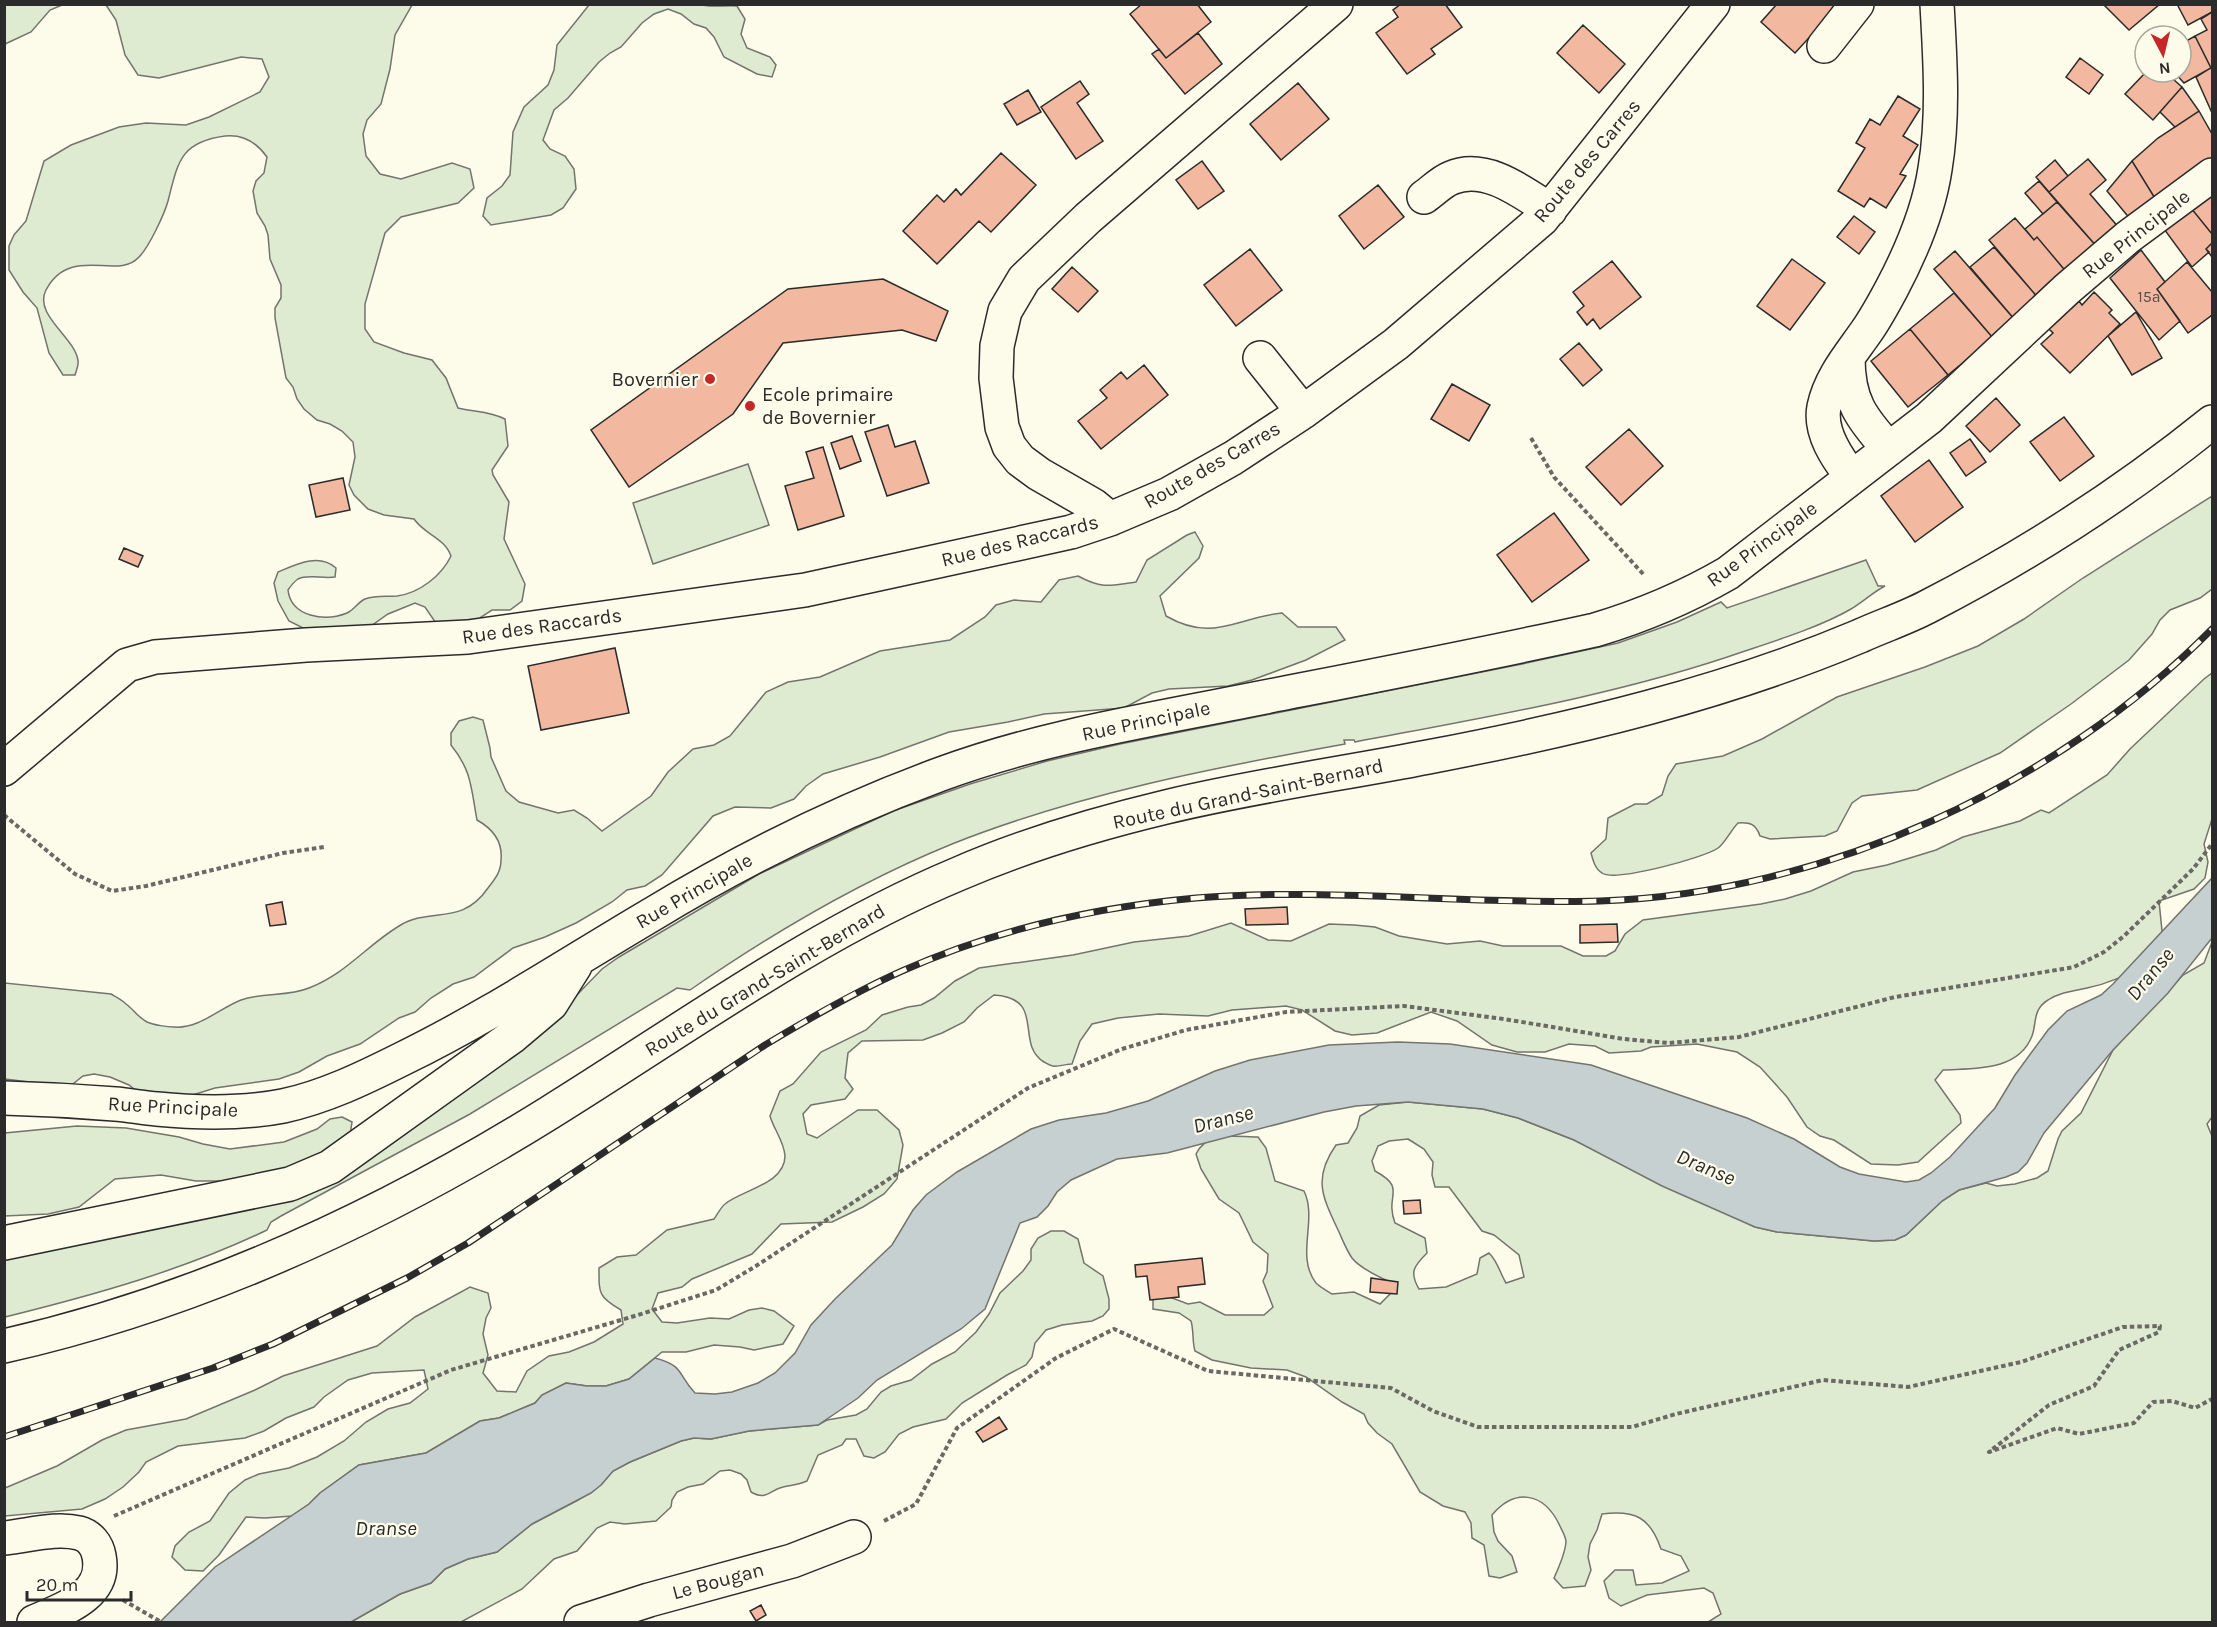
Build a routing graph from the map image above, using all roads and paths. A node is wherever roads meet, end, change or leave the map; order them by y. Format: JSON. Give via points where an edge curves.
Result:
{"nodes":[{"id":1,"x":1336,"y":4,"type":"edge"},
{"id":2,"x":1857,"y":4,"type":"edge"},
{"id":3,"x":1937,"y":4,"type":"edge"},
{"id":4,"x":1699,"y":12,"type":"edge"},
{"id":5,"x":1824,"y":46,"type":"dead end"},
{"id":6,"x":2212,"y":175,"type":"edge"},
{"id":7,"x":1424,"y":197,"type":"dead end"},
{"id":8,"x":1550,"y":210,"type":"junction"},
{"id":9,"x":1260,"y":358,"type":"dead end"},
{"id":10,"x":1848,"y":358,"type":"junction"},
{"id":11,"x":1303,"y":412,"type":"junction"},
{"id":12,"x":2212,"y":423,"type":"edge"},
{"id":13,"x":1531,"y":438,"type":"dead end"},
{"id":14,"x":1889,"y":449,"type":"junction"},
{"id":15,"x":1852,"y":477,"type":"junction"},
{"id":16,"x":1110,"y":519,"type":"junction"},
{"id":17,"x":1644,"y":574,"type":"dead end"},
{"id":18,"x":4,"y":769,"type":"edge"},
{"id":19,"x":4,"y":815,"type":"edge"},
{"id":20,"x":2212,"y":844,"type":"edge"},
{"id":21,"x":324,"y":847,"type":"dead end"},
{"id":22,"x":579,"y":959,"type":"junction"},
{"id":23,"x":4,"y":1098,"type":"edge"},
{"id":24,"x":4,"y":1244,"type":"edge"},
{"id":25,"x":4,"y":1346,"type":"edge"},
{"id":26,"x":2212,"y":1400,"type":"edge"},
{"id":27,"x":83,"y":1534,"type":"junction"},
{"id":28,"x":854,"y":1537,"type":"joint"},
{"id":29,"x":4,"y":1538,"type":"edge"},
{"id":30,"x":106,"y":1591,"type":"junction"},
{"id":31,"x":34,"y":1623,"type":"edge"},
{"id":32,"x":161,"y":1623,"type":"edge"},
{"id":33,"x":581,"y":1623,"type":"edge"}],
"edges":[{"from":1,"to":16,"type":"street","via":[[1088,218],[1024,279],[1005,311],[997,346],[996,378],[1002,427],[1009,446],[1039,474]]},
{"from":2,"to":5,"type":"street"},
{"from":3,"to":10,"type":"street","via":[[1940,110],[1935,171],[1904,262]]},
{"from":4,"to":8,"type":"street","name":"Route des Carres"},
{"from":6,"to":14,"type":"street","name":"Rue Principale","via":[[2128,237],[1929,418]]},
{"from":7,"to":8,"type":"street","via":[[1449,179],[1466,173],[1513,186]]},
{"from":8,"to":11,"type":"street","name":"Route des Carres","via":[[1396,344]]},
{"from":9,"to":11,"type":"street"},
{"from":10,"to":14,"type":"street","via":[[1850,392],[1858,410]]},
{"from":10,"to":15,"type":"street","via":[[1838,371],[1823,419],[1827,436]]},
{"from":11,"to":16,"type":"street","name":"Route des Carres","via":[[1178,489]]},
{"from":12,"to":25,"type":"street","name":"Route du Grand-Saint-Bernard","via":[[2101,506],[1924,609],[1737,683],[1576,726],[1171,806],[1056,837],[959,873],[806,951],[548,1114],[370,1215],[186,1294]]},
{"from":13,"to":17,"type":"path","via":[[1554,477]]},
{"from":14,"to":15,"type":"street","name":"Rue Principale"},
{"from":15,"to":22,"type":"street","name":"Rue Principale","via":[[1728,573],[1648,613],[1557,639],[1046,742],[942,774],[767,849]]},
{"from":16,"to":18,"type":"street","name":"Rue des Raccards","via":[[1071,532],[805,590],[468,638],[155,657],[127,665]]},
{"from":19,"to":21,"type":"path","via":[[75,874],[112,891]]},
{"from":20,"to":27,"type":"path","via":[[2193,869],[2124,936],[2104,952],[2074,967],[1895,997],[1739,1037],[1669,1043],[1624,1039],[1404,1006],[1286,1012],[1186,1030],[1122,1049],[1028,1088],[716,1290],[451,1370],[184,1484],[95,1524]]},
{"from":22,"to":23,"type":"street","name":"Rue Principale","via":[[368,1076],[285,1105],[207,1112]]},
{"from":22,"to":24,"type":"street","via":[[551,1004],[513,1036],[330,1167],[290,1184]]},
{"from":26,"to":28,"type":"path","via":[[2195,1408],[2172,1401],[2153,1402],[2134,1423],[2079,1434],[2057,1428],[1989,1452],[2049,1405],[2094,1386],[2119,1350],[2158,1332],[2160,1326],[2123,1327],[2021,1362],[1908,1387],[1823,1380],[1632,1427],[1478,1427],[1433,1411],[1391,1388],[1209,1371],[1114,1329],[1056,1358],[957,1428],[916,1504]]},
{"from":27,"to":29,"type":"street","via":[[66,1531]]},
{"from":27,"to":30,"type":"street","via":[[98,1551]]},
{"from":28,"to":33,"type":"street","name":"Le Bougan","via":[[792,1561]]},
{"from":30,"to":31,"type":"street"},
{"from":30,"to":32,"type":"path"}]}
